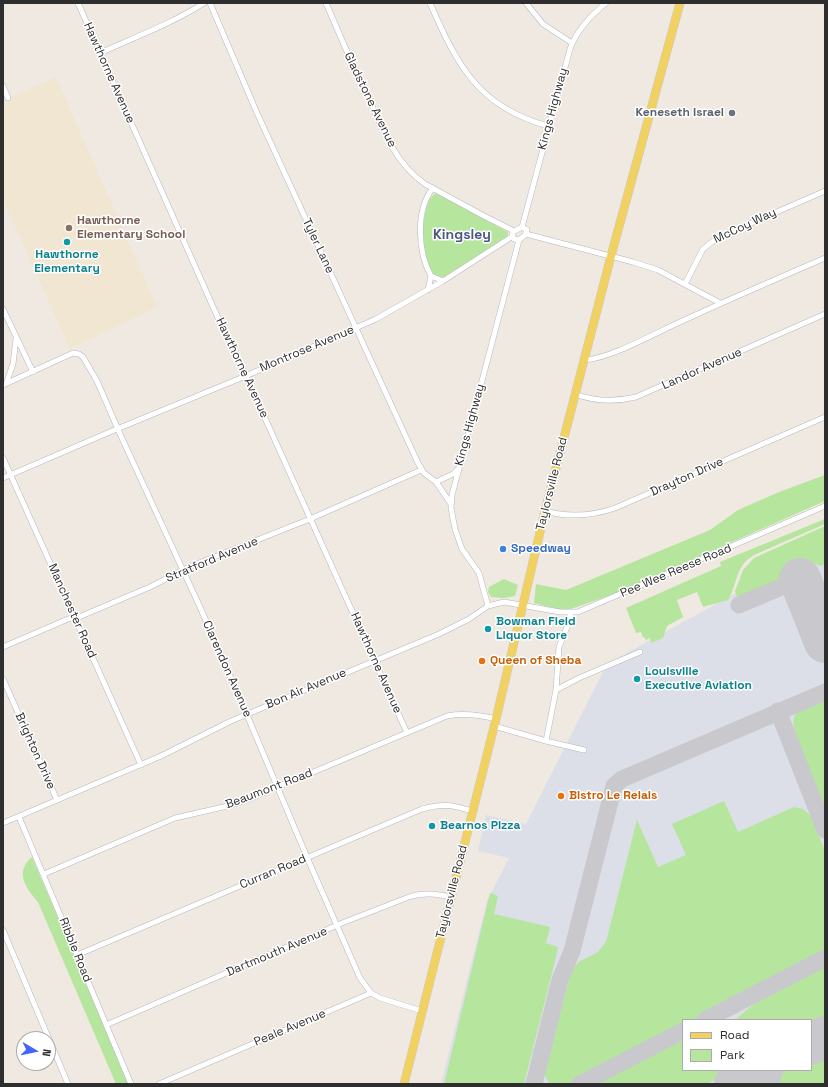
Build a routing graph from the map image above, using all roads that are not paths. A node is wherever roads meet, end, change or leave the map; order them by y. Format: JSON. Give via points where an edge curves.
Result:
{"nodes":[{"id":1,"x":78,"y":3,"type":"edge"},
{"id":2,"x":204,"y":3,"type":"edge"},
{"id":3,"x":210,"y":3,"type":"edge"},
{"id":4,"x":326,"y":3,"type":"edge"},
{"id":5,"x":430,"y":3,"type":"edge"},
{"id":6,"x":526,"y":3,"type":"edge"},
{"id":7,"x":606,"y":3,"type":"edge"},
{"id":8,"x":680,"y":3,"type":"edge"},
{"id":9,"x":572,"y":43,"type":"junction"},
{"id":10,"x":100,"y":53,"type":"junction"},
{"id":11,"x":3,"y":86,"type":"edge"},
{"id":12,"x":8,"y":98,"type":"dead end"},
{"id":13,"x":548,"y":126,"type":"junction"},
{"id":14,"x":433,"y":188,"type":"junction"},
{"id":15,"x":825,"y":191,"type":"edge"},
{"id":16,"x":522,"y":227,"type":"junction"},
{"id":17,"x":514,"y":231,"type":"junction"},
{"id":18,"x":526,"y":234,"type":"junction"},
{"id":19,"x":513,"y":236,"type":"junction"},
{"id":20,"x":519,"y":240,"type":"junction"},
{"id":21,"x":611,"y":256,"type":"junction"},
{"id":22,"x":825,"y":258,"type":"edge"},
{"id":23,"x":431,"y":276,"type":"junction"},
{"id":24,"x":443,"y":281,"type":"junction"},
{"id":25,"x":685,"y":284,"type":"junction"},
{"id":26,"x":428,"y":290,"type":"junction"},
{"id":27,"x":720,"y":303,"type":"junction"},
{"id":28,"x":3,"y":309,"type":"edge"},
{"id":29,"x":825,"y":314,"type":"edge"},
{"id":30,"x":356,"y":328,"type":"junction"},
{"id":31,"x":16,"y":338,"type":"junction"},
{"id":32,"x":584,"y":360,"type":"junction"},
{"id":33,"x":33,"y":372,"type":"junction"},
{"id":34,"x":246,"y":376,"type":"junction"},
{"id":35,"x":4,"y":384,"type":"edge"},
{"id":36,"x":575,"y":394,"type":"junction"},
{"id":37,"x":825,"y":417,"type":"edge"},
{"id":38,"x":118,"y":428,"type":"junction"},
{"id":39,"x":3,"y":458,"type":"edge"},
{"id":40,"x":459,"y":468,"type":"junction"},
{"id":41,"x":421,"y":470,"type":"junction"},
{"id":42,"x":10,"y":475,"type":"junction"},
{"id":43,"x":3,"y":478,"type":"edge"},
{"id":44,"x":436,"y":482,"type":"junction"},
{"id":45,"x":451,"y":504,"type":"junction"},
{"id":46,"x":825,"y":506,"type":"edge"},
{"id":47,"x":545,"y":511,"type":"junction"},
{"id":48,"x":310,"y":519,"type":"junction"},
{"id":49,"x":183,"y":571,"type":"junction"},
{"id":50,"x":488,"y":606,"type":"junction"},
{"id":51,"x":522,"y":606,"type":"junction"},
{"id":52,"x":571,"y":612,"type":"junction"},
{"id":53,"x":75,"y":617,"type":"junction"},
{"id":54,"x":3,"y":648,"type":"edge"},
{"id":55,"x":640,"y":652,"type":"dead end"},
{"id":56,"x":375,"y":661,"type":"junction"},
{"id":57,"x":3,"y":679,"type":"edge"},
{"id":58,"x":556,"y":690,"type":"junction"},
{"id":59,"x":247,"y":714,"type":"junction"},
{"id":60,"x":495,"y":722,"type":"junction"},
{"id":61,"x":406,"y":733,"type":"junction"},
{"id":62,"x":546,"y":740,"type":"junction"},
{"id":63,"x":584,"y":750,"type":"dead end"},
{"id":64,"x":141,"y":765,"type":"junction"},
{"id":65,"x":278,"y":787,"type":"junction"},
{"id":66,"x":57,"y":800,"type":"junction"},
{"id":67,"x":472,"y":811,"type":"junction"},
{"id":68,"x":19,"y":817,"type":"junction"},
{"id":69,"x":3,"y":823,"type":"edge"},
{"id":70,"x":307,"y":858,"type":"junction"},
{"id":71,"x":44,"y":874,"type":"junction"},
{"id":72,"x":451,"y":897,"type":"junction"},
{"id":73,"x":337,"y":926,"type":"junction"},
{"id":74,"x":3,"y":930,"type":"edge"},
{"id":75,"x":77,"y":955,"type":"junction"},
{"id":76,"x":370,"y":994,"type":"junction"},
{"id":77,"x":422,"y":1011,"type":"junction"},
{"id":78,"x":106,"y":1025,"type":"junction"},
{"id":79,"x":68,"y":1084,"type":"edge"},
{"id":80,"x":131,"y":1084,"type":"edge"},
{"id":81,"x":159,"y":1084,"type":"edge"},
{"id":82,"x":404,"y":1084,"type":"edge"}],
"edges":[{"from":1,"to":10,"type":"street","name":"Hawthorne Avenue"},
{"from":2,"to":10,"type":"street","via":[[166,24]]},
{"from":3,"to":30,"type":"street","name":"Tyler Lane","via":[[257,113]]},
{"from":4,"to":14,"type":"street","name":"Gladstone Avenue","via":[[390,143],[406,167]]},
{"from":5,"to":13,"type":"street","via":[[458,59],[479,89],[513,114]]},
{"from":6,"to":9,"type":"street","via":[[543,24]]},
{"from":7,"to":9,"type":"street","name":"Kings Highway"},
{"from":8,"to":21,"type":"main road","name":"Taylorsville Road"},
{"from":9,"to":13,"type":"street","name":"Kings Highway"},
{"from":10,"to":34,"type":"street","name":"Hawthorne Avenue"},
{"from":11,"to":12,"type":"street"},
{"from":13,"to":16,"type":"street","name":"Kings Highway"},
{"from":14,"to":17,"type":"street","name":"Gladstone Avenue"},
{"from":14,"to":23,"type":"street","via":[[425,205],[420,234],[423,256]]},
{"from":15,"to":25,"type":"street","name":"McCoy Way","via":[[717,238],[703,249]]},
{"from":16,"to":17,"type":"street"},
{"from":16,"to":18,"type":"street","via":[[526,228]]},
{"from":17,"to":19,"type":"street"},
{"from":18,"to":20,"type":"street"},
{"from":18,"to":21,"type":"street"},
{"from":19,"to":20,"type":"street"},
{"from":19,"to":24,"type":"street","name":"Montrose Avenue"},
{"from":20,"to":40,"type":"street","name":"Kings Highway"},
{"from":21,"to":25,"type":"street","via":[[658,270]]},
{"from":21,"to":32,"type":"main road","name":"Taylorsville Road"},
{"from":22,"to":27,"type":"street"},
{"from":23,"to":24,"type":"street"},
{"from":23,"to":26,"type":"street"},
{"from":24,"to":26,"type":"street","name":"Montrose Avenue"},
{"from":25,"to":27,"type":"street"},
{"from":26,"to":30,"type":"street","name":"Montrose Avenue"},
{"from":27,"to":32,"type":"street","via":[[616,351],[595,359]]},
{"from":28,"to":31,"type":"street"},
{"from":29,"to":36,"type":"street","name":"Landor Avenue","via":[[636,397],[608,402]]},
{"from":30,"to":34,"type":"street","name":"Montrose Avenue"},
{"from":30,"to":41,"type":"street","name":"Tyler Lane"},
{"from":31,"to":33,"type":"street"},
{"from":31,"to":35,"type":"street","via":[[13,364]]},
{"from":32,"to":36,"type":"main road","name":"Taylorsville Road"},
{"from":33,"to":35,"type":"street"},
{"from":33,"to":38,"type":"street","name":"Clarendon Avenue","via":[[73,353],[81,355],[91,368]]},
{"from":34,"to":38,"type":"street","name":"Montrose Avenue"},
{"from":34,"to":48,"type":"street","name":"Hawthorne Avenue"},
{"from":36,"to":47,"type":"main road","name":"Taylorsville Road"},
{"from":37,"to":47,"type":"street","name":"Drayton Drive","via":[[599,514],[585,516]]},
{"from":38,"to":42,"type":"street","name":"Montrose Avenue"},
{"from":38,"to":49,"type":"street","name":"Clarendon Avenue"},
{"from":39,"to":42,"type":"street","name":"Manchester Road"},
{"from":40,"to":44,"type":"street","via":[[453,474]]},
{"from":40,"to":45,"type":"street","name":"Kings Highway"},
{"from":41,"to":44,"type":"street","name":"Tyler Lane"},
{"from":41,"to":48,"type":"street","name":"Stratford Avenue"},
{"from":42,"to":43,"type":"street","name":"Montrose Avenue"},
{"from":42,"to":53,"type":"street","name":"Manchester Road"},
{"from":44,"to":45,"type":"street","name":"Tyler Lane"},
{"from":45,"to":50,"type":"street","name":"Kings Highway","via":[[456,534],[466,556],[479,573]]},
{"from":46,"to":52,"type":"street","name":"Pee Wee Reese Road","via":[[583,610]]},
{"from":47,"to":51,"type":"main road","name":"Taylorsville Road"},
{"from":48,"to":49,"type":"street","name":"Stratford Avenue"},
{"from":48,"to":56,"type":"street","name":"Hawthorne Avenue"},
{"from":49,"to":53,"type":"street","name":"Stratford Avenue"},
{"from":49,"to":59,"type":"street","name":"Clarendon Avenue"},
{"from":50,"to":51,"type":"street","name":"Bon Air Avenue","via":[[504,602]]},
{"from":50,"to":56,"type":"street","name":"Bon Air Avenue","via":[[463,623]]},
{"from":51,"to":52,"type":"street","name":"Pee Wee Reese Road"},
{"from":51,"to":60,"type":"main road","name":"Taylorsville Road"},
{"from":52,"to":58,"type":"street","via":[[559,647]]},
{"from":53,"to":54,"type":"street","name":"Stratford Avenue"},
{"from":53,"to":64,"type":"street","name":"Manchester Road"},
{"from":55,"to":58,"type":"street"},
{"from":56,"to":59,"type":"street","name":"Bon Air Avenue"},
{"from":56,"to":61,"type":"street","name":"Hawthorne Avenue"},
{"from":57,"to":66,"type":"street","name":"Brighton Drive"},
{"from":58,"to":62,"type":"street"},
{"from":59,"to":64,"type":"street","name":"Bon Air Avenue"},
{"from":59,"to":65,"type":"street","name":"Clarendon Avenue"},
{"from":60,"to":61,"type":"street","name":"Beaumont Road","via":[[471,715],[452,715]]},
{"from":60,"to":62,"type":"street","name":"Beaumont Road"},
{"from":60,"to":67,"type":"main road","name":"Taylorsville Road"},
{"from":61,"to":65,"type":"street","name":"Beaumont Road"},
{"from":62,"to":63,"type":"street","name":"Beaumont Road"},
{"from":64,"to":66,"type":"street","name":"Bon Air Avenue"},
{"from":65,"to":70,"type":"street","name":"Clarendon Avenue"},
{"from":65,"to":71,"type":"street","name":"Beaumont Road","via":[[232,805],[176,818]]},
{"from":66,"to":68,"type":"street","name":"Bon Air Avenue"},
{"from":67,"to":70,"type":"street","name":"Curran Road","via":[[453,806],[422,809]]},
{"from":67,"to":72,"type":"main road","name":"Taylorsville Road"},
{"from":68,"to":69,"type":"street","name":"Bon Air Avenue"},
{"from":68,"to":71,"type":"street","name":"Ribble Road"},
{"from":70,"to":73,"type":"street","name":"Clarendon Avenue"},
{"from":70,"to":75,"type":"street","name":"Curran Road"},
{"from":71,"to":75,"type":"street","name":"Ribble Road"},
{"from":72,"to":73,"type":"street","name":"Dartmouth Avenue","via":[[416,894]]},
{"from":72,"to":77,"type":"main road","name":"Taylorsville Road"},
{"from":73,"to":76,"type":"street","name":"Clarendon Avenue","via":[[352,962]]},
{"from":73,"to":78,"type":"street","name":"Dartmouth Avenue"},
{"from":74,"to":79,"type":"street"},
{"from":75,"to":78,"type":"street","name":"Ribble Road"},
{"from":76,"to":77,"type":"street"},
{"from":76,"to":81,"type":"street","name":"Peale Avenue"},
{"from":77,"to":82,"type":"main road","name":"Taylorsville Road"},
{"from":78,"to":80,"type":"street","name":"Ribble Road"}]}
